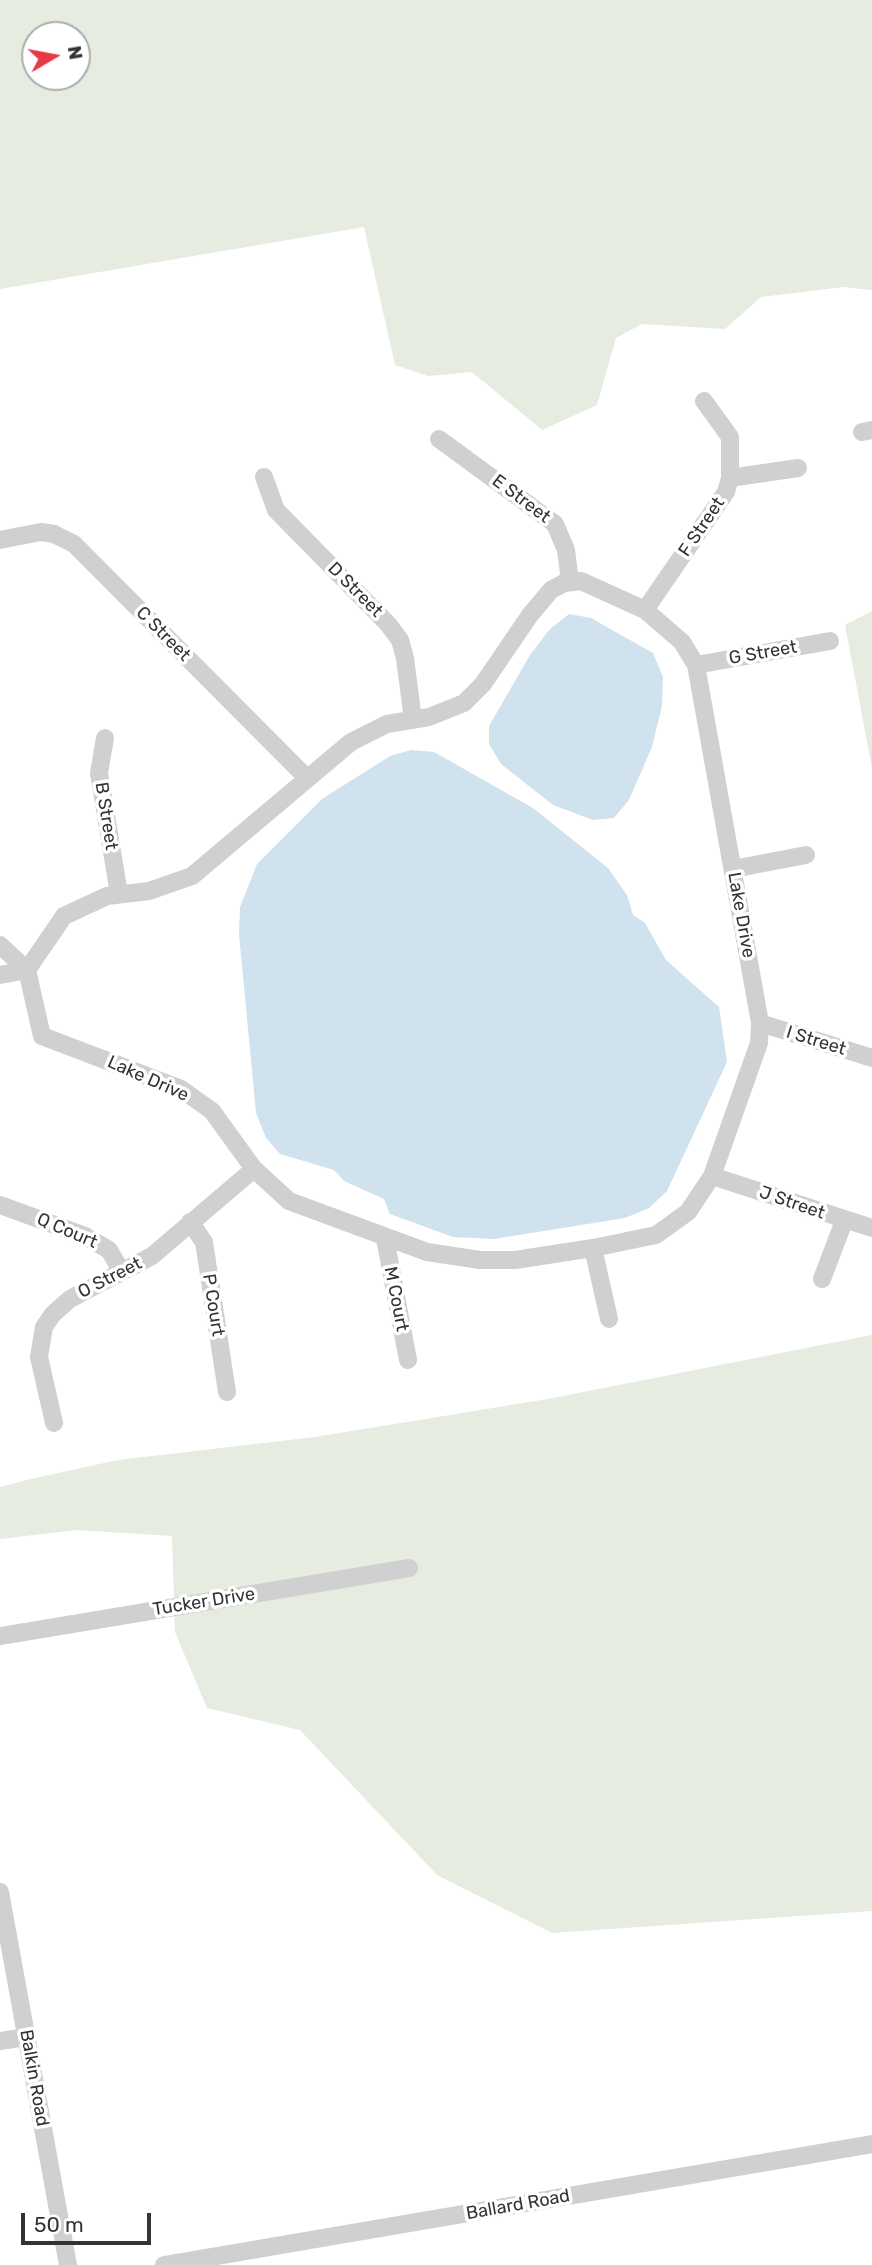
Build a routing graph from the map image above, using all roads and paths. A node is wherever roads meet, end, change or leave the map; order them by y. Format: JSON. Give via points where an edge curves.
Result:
{"nodes":[{"id":1,"x":704,"y":401,"type":"dead end"},
{"id":2,"x":439,"y":439,"type":"dead end"},
{"id":3,"x":798,"y":468,"type":"dead end"},
{"id":4,"x":264,"y":477,"type":"dead end"},
{"id":5,"x":730,"y":478,"type":"junction"},
{"id":6,"x":0,"y":540,"type":"edge"},
{"id":7,"x":570,"y":582,"type":"junction"},
{"id":8,"x":645,"y":610,"type":"junction"},
{"id":9,"x":830,"y":641,"type":"dead end"},
{"id":10,"x":696,"y":665,"type":"junction"},
{"id":11,"x":413,"y":720,"type":"junction"},
{"id":12,"x":105,"y":738,"type":"dead end"},
{"id":13,"x":307,"y":778,"type":"junction"},
{"id":14,"x":806,"y":855,"type":"dead end"},
{"id":15,"x":733,"y":869,"type":"junction"},
{"id":16,"x":119,"y":894,"type":"junction"},
{"id":17,"x":0,"y":945,"type":"edge"},
{"id":18,"x":27,"y":970,"type":"junction"},
{"id":19,"x":0,"y":975,"type":"edge"},
{"id":20,"x":760,"y":1023,"type":"junction"},
{"id":21,"x":872,"y":1058,"type":"edge"},
{"id":22,"x":254,"y":1169,"type":"junction"},
{"id":23,"x":712,"y":1177,"type":"junction"},
{"id":24,"x":0,"y":1205,"type":"edge"},
{"id":25,"x":844,"y":1221,"type":"junction"},
{"id":26,"x":190,"y":1223,"type":"junction"},
{"id":27,"x":872,"y":1228,"type":"edge"},
{"id":28,"x":385,"y":1237,"type":"junction"},
{"id":29,"x":593,"y":1248,"type":"junction"},
{"id":30,"x":122,"y":1272,"type":"junction"},
{"id":31,"x":822,"y":1279,"type":"dead end"},
{"id":32,"x":609,"y":1319,"type":"dead end"},
{"id":33,"x":408,"y":1360,"type":"dead end"},
{"id":34,"x":227,"y":1392,"type":"dead end"},
{"id":35,"x":54,"y":1423,"type":"dead end"},
{"id":36,"x":409,"y":1568,"type":"dead end"},
{"id":37,"x":0,"y":1636,"type":"edge"},
{"id":38,"x":0,"y":1892,"type":"edge"},
{"id":39,"x":26,"y":2037,"type":"junction"},
{"id":40,"x":0,"y":2041,"type":"edge"},
{"id":41,"x":872,"y":2144,"type":"edge"},
{"id":42,"x":68,"y":2265,"type":"edge"},
{"id":43,"x":164,"y":2265,"type":"edge"}],
"edges":[{"from":1,"to":5,"type":"street","name":"F Street","via":[[730,437]]},
{"from":2,"to":7,"type":"street","name":"E Street","via":[[555,524],[566,550]]},
{"from":3,"to":5,"type":"street"},
{"from":4,"to":11,"type":"street","name":"D Street","via":[[276,510],[400,640]]},
{"from":5,"to":8,"type":"street","name":"F Street","via":[[726,492]]},
{"from":6,"to":13,"type":"street","name":"C Street","via":[[41,533],[74,544]]},
{"from":7,"to":8,"type":"street","name":"Lake Drive","via":[[586,582]]},
{"from":7,"to":11,"type":"street","via":[[551,590],[476,693],[442,713]]},
{"from":8,"to":10,"type":"street","name":"Lake Drive","via":[[682,642]]},
{"from":9,"to":10,"type":"street","name":"G Street"},
{"from":10,"to":15,"type":"street","name":"Lake Drive"},
{"from":11,"to":13,"type":"street","via":[[366,732]]},
{"from":12,"to":16,"type":"street","name":"B Street","via":[[99,774]]},
{"from":13,"to":16,"type":"street","via":[[192,876],[149,891]]},
{"from":14,"to":15,"type":"street"},
{"from":15,"to":20,"type":"street","name":"Lake Drive"},
{"from":16,"to":18,"type":"street","via":[[64,916]]},
{"from":17,"to":18,"type":"street"},
{"from":18,"to":19,"type":"street"},
{"from":18,"to":22,"type":"street","name":"Lake Drive","via":[[42,1035],[181,1089],[212,1111]]},
{"from":20,"to":21,"type":"street","name":"I Street"},
{"from":20,"to":23,"type":"street","name":"Lake Drive","via":[[759,1043]]},
{"from":22,"to":26,"type":"street","name":"O Street"},
{"from":22,"to":28,"type":"street","name":"Lake Drive","via":[[289,1201]]},
{"from":23,"to":25,"type":"street","name":"J Street"},
{"from":23,"to":29,"type":"street","name":"Lake Drive","via":[[688,1212],[670,1227]]},
{"from":24,"to":30,"type":"street","name":"Q Court","via":[[85,1236],[109,1250]]},
{"from":25,"to":27,"type":"street","name":"J Street"},
{"from":25,"to":31,"type":"street"},
{"from":26,"to":30,"type":"street","name":"O Street","via":[[152,1256]]},
{"from":26,"to":34,"type":"street","name":"P Court","via":[[204,1242]]},
{"from":28,"to":29,"type":"street","name":"Lake Drive","via":[[427,1252],[480,1260],[515,1260]]},
{"from":28,"to":33,"type":"street","name":"M Court"},
{"from":29,"to":32,"type":"street"},
{"from":30,"to":35,"type":"street","name":"O Street","via":[[70,1299],[44,1326],[39,1357]]},
{"from":36,"to":37,"type":"street","name":"Tucker Drive"},
{"from":38,"to":39,"type":"street","name":"Balkin Road"},
{"from":39,"to":40,"type":"street"},
{"from":39,"to":42,"type":"street","name":"Balkin Road"},
{"from":41,"to":43,"type":"street","name":"Ballard Road"}]}
